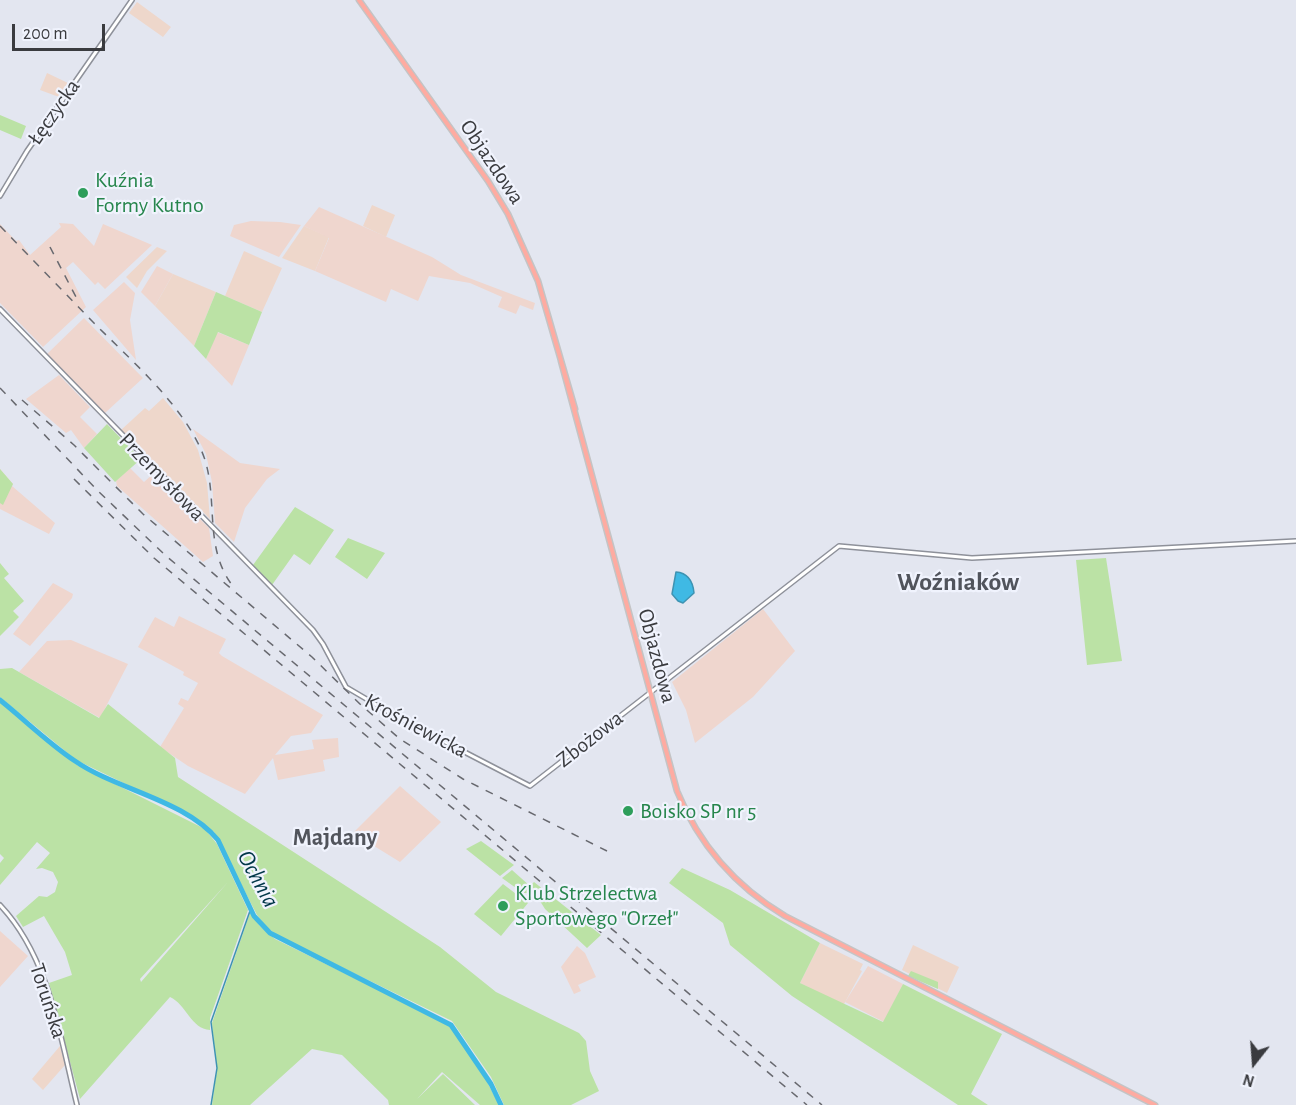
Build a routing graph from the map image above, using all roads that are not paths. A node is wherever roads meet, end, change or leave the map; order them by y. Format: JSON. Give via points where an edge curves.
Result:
{"nodes":[{"id":1,"x":132,"y":0,"type":"edge"},
{"id":2,"x":359,"y":0,"type":"edge"},
{"id":3,"x":0,"y":196,"type":"edge"},
{"id":4,"x":0,"y":309,"type":"edge"},
{"id":5,"x":1296,"y":541,"type":"edge"},
{"id":6,"x":324,"y":644,"type":"joint"},
{"id":7,"x":649,"y":693,"type":"junction"},
{"id":8,"x":530,"y":786,"type":"joint"},
{"id":9,"x":0,"y":905,"type":"edge"},
{"id":10,"x":77,"y":1105,"type":"edge"},
{"id":11,"x":1155,"y":1105,"type":"edge"}],
"edges":[{"from":1,"to":3,"type":"street","name":"Łęczycka"},
{"from":2,"to":7,"type":"main road","name":"Objazdowa","via":[[508,214],[538,281]]},
{"from":4,"to":6,"type":"street","name":"Przemysłowa"},
{"from":5,"to":7,"type":"street","name":"Zbożowa","via":[[972,558],[839,546]]},
{"from":6,"to":8,"type":"street","name":"Krośniewicka","via":[[340,679],[352,690]]},
{"from":7,"to":8,"type":"street","name":"Zbożowa"},
{"from":7,"to":11,"type":"main road","name":"Objazdowa","via":[[685,811],[707,848],[743,887],[802,925]]},
{"from":9,"to":10,"type":"street","name":"Toruńska","via":[[20,929],[39,967]]}]}
